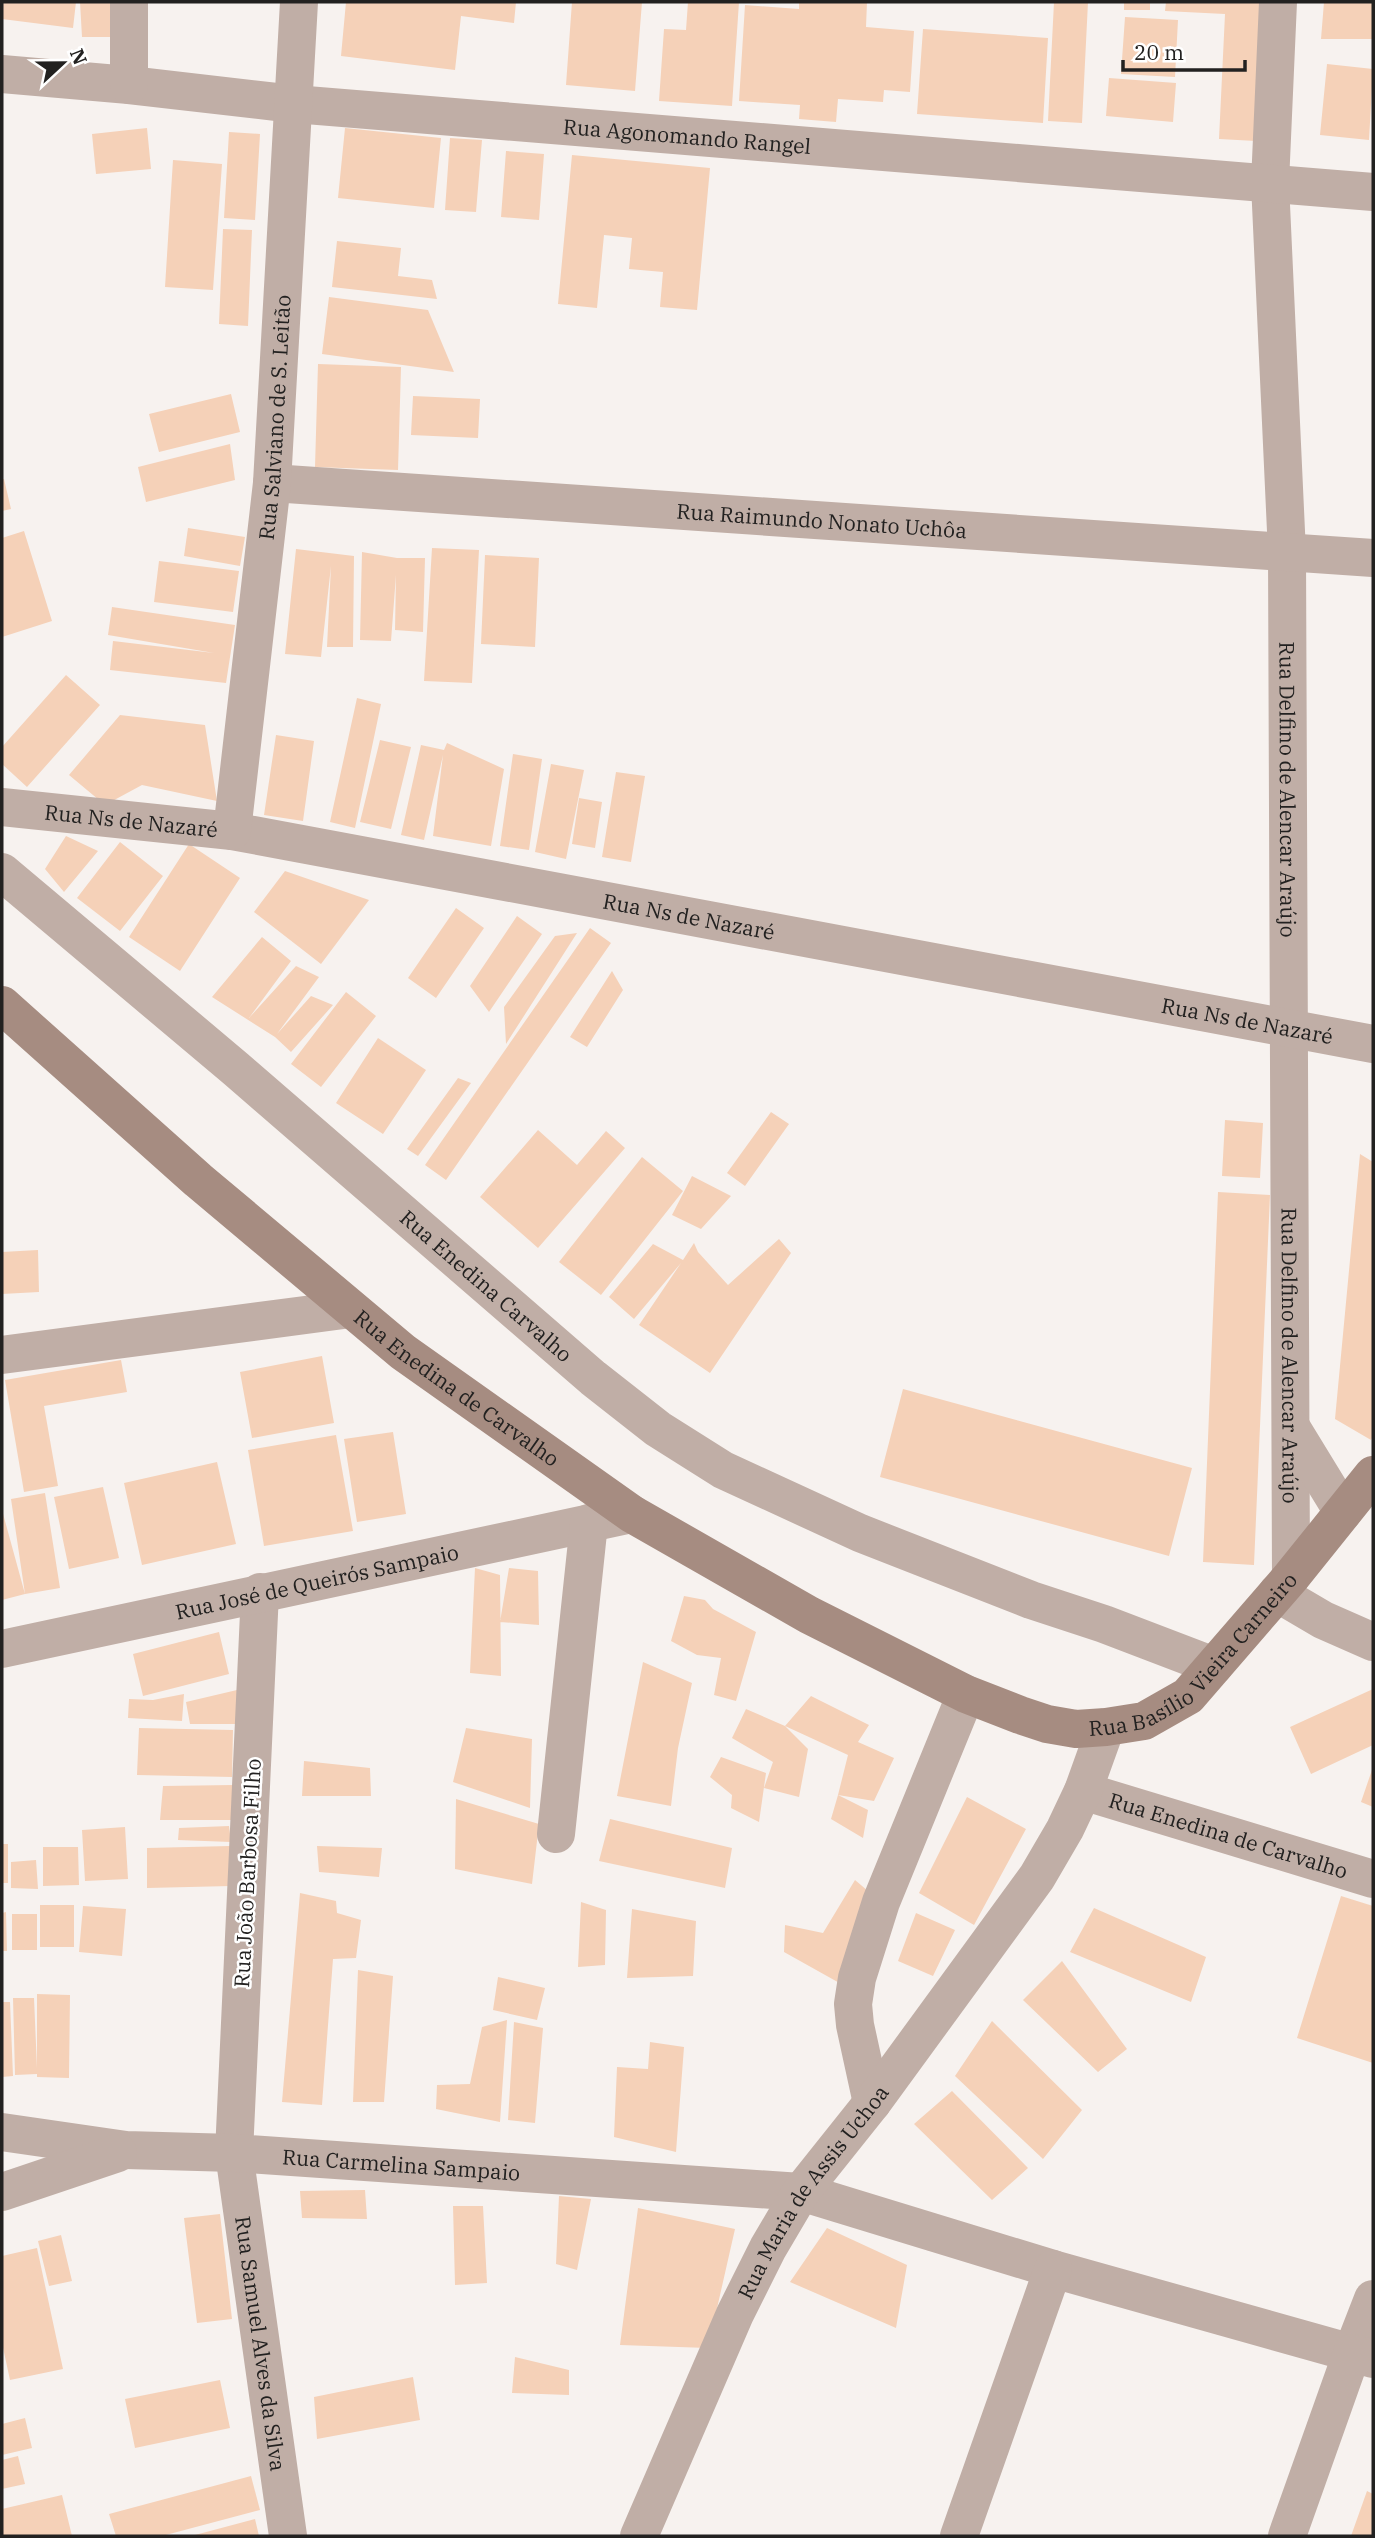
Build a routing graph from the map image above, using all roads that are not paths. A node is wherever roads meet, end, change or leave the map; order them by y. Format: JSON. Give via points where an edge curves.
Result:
{"nodes":[{"id":1,"x":129,"y":2,"type":"edge"},
{"id":2,"x":299,"y":2,"type":"edge"},
{"id":3,"x":1278,"y":2,"type":"edge"},
{"id":4,"x":2,"y":74,"type":"edge"},
{"id":5,"x":129,"y":85,"type":"junction"},
{"id":6,"x":294,"y":104,"type":"junction"},
{"id":7,"x":1270,"y":183,"type":"junction"},
{"id":8,"x":1373,"y":192,"type":"edge"},
{"id":9,"x":272,"y":483,"type":"junction"},
{"id":10,"x":1287,"y":553,"type":"junction"},
{"id":11,"x":1373,"y":558,"type":"edge"},
{"id":12,"x":2,"y":807,"type":"edge"},
{"id":13,"x":232,"y":831,"type":"junction"},
{"id":14,"x":2,"y":873,"type":"edge"},
{"id":15,"x":2,"y":1004,"type":"edge"},
{"id":16,"x":1291,"y":1028,"type":"junction"},
{"id":17,"x":1373,"y":1044,"type":"edge"},
{"id":18,"x":351,"y":1308,"type":"junction"},
{"id":19,"x":2,"y":1355,"type":"edge"},
{"id":20,"x":1291,"y":1427,"type":"junction"},
{"id":21,"x":1373,"y":1475,"type":"edge"},
{"id":22,"x":1343,"y":1512,"type":"junction"},
{"id":23,"x":632,"y":1514,"type":"junction"},
{"id":24,"x":589,"y":1524,"type":"junction"},
{"id":25,"x":1284,"y":1585,"type":"junction"},
{"id":26,"x":260,"y":1592,"type":"junction"},
{"id":27,"x":1373,"y":1642,"type":"edge"},
{"id":28,"x":2,"y":1649,"type":"edge"},
{"id":29,"x":1214,"y":1666,"type":"junction"},
{"id":30,"x":966,"y":1694,"type":"junction"},
{"id":31,"x":1106,"y":1727,"type":"junction"},
{"id":32,"x":1083,"y":1791,"type":"junction"},
{"id":33,"x":555,"y":1835,"type":"dead end"},
{"id":34,"x":1373,"y":1879,"type":"edge"},
{"id":35,"x":872,"y":2103,"type":"junction"},
{"id":36,"x":2,"y":2132,"type":"edge"},
{"id":37,"x":126,"y":2150,"type":"junction"},
{"id":38,"x":234,"y":2153,"type":"junction"},
{"id":39,"x":2,"y":2192,"type":"edge"},
{"id":40,"x":801,"y":2192,"type":"junction"},
{"id":41,"x":1053,"y":2269,"type":"junction"},
{"id":42,"x":1373,"y":2299,"type":"edge"},
{"id":43,"x":1363,"y":2356,"type":"edge"},
{"id":44,"x":288,"y":2536,"type":"edge"},
{"id":45,"x":639,"y":2536,"type":"edge"},
{"id":46,"x":959,"y":2536,"type":"edge"},
{"id":47,"x":1287,"y":2536,"type":"edge"}],
"edges":[{"from":1,"to":5,"type":"street"},
{"from":2,"to":6,"type":"street","name":"Rua Salviano de S. Leitão"},
{"from":3,"to":7,"type":"street","name":"Rua Delfino de Alencar Araújo"},
{"from":4,"to":5,"type":"street","name":"Rua Agonomando Rangel"},
{"from":5,"to":6,"type":"street","name":"Rua Agonomando Rangel"},
{"from":6,"to":7,"type":"street","name":"Rua Agonomando Rangel"},
{"from":6,"to":9,"type":"street","name":"Rua Salviano de S. Leitão"},
{"from":7,"to":8,"type":"street","name":"Rua Agonomando Rangel"},
{"from":7,"to":10,"type":"street","name":"Rua Delfino de Alencar Araújo"},
{"from":9,"to":10,"type":"street","name":"Rua Raimundo Nonato Uchôa"},
{"from":9,"to":13,"type":"street","name":"Rua Salviano de S. Leitão"},
{"from":10,"to":11,"type":"street","name":"Rua Raimundo Nonato Uchôa"},
{"from":10,"to":16,"type":"street","name":"Rua Delfino de Alencar Araújo"},
{"from":12,"to":13,"type":"street","name":"Rua Ns de Nazaré"},
{"from":13,"to":16,"type":"street","name":"Rua Ns de Nazaré"},
{"from":14,"to":29,"type":"street","name":"Rua Enedina Carvalho","via":[[658,1429],[723,1469],[860,1533]]},
{"from":15,"to":18,"type":"main road","name":"Rua Enedina de Carvalho","via":[[209,1189]]},
{"from":16,"to":17,"type":"street","name":"Rua Ns de Nazaré"},
{"from":16,"to":20,"type":"street","name":"Rua Delfino de Alencar Araújo"},
{"from":18,"to":19,"type":"street"},
{"from":18,"to":23,"type":"main road","name":"Rua Enedina de Carvalho","via":[[403,1352]]},
{"from":20,"to":22,"type":"street"},
{"from":20,"to":25,"type":"street","name":"Rua Delfino de Alencar Araújo"},
{"from":21,"to":22,"type":"main road","name":"Rua Basílio Vieira Carneiro"},
{"from":22,"to":25,"type":"main road","name":"Rua Basílio Vieira Carneiro"},
{"from":23,"to":24,"type":"street","name":"Rua José de Queirós Sampaio"},
{"from":23,"to":30,"type":"main road","name":"Rua Enedina de Carvalho","via":[[809,1615]]},
{"from":24,"to":26,"type":"street","name":"Rua José de Queirós Sampaio"},
{"from":24,"to":33,"type":"street"},
{"from":25,"to":27,"type":"street","via":[[1323,1620]]},
{"from":25,"to":29,"type":"main road","name":"Rua Basílio Vieira Carneiro"},
{"from":26,"to":28,"type":"street","name":"Rua José de Queirós Sampaio"},
{"from":26,"to":38,"type":"street","name":"Rua João Barbosa Filho"},
{"from":29,"to":31,"type":"main road","name":"Rua Basílio Vieira Carneiro","via":[[1188,1696],[1169,1708],[1144,1721]]},
{"from":30,"to":31,"type":"main road","name":"Rua Basílio Vieira Carneiro","via":[[1047,1724],[1076,1729]]},
{"from":30,"to":35,"type":"street","via":[[881,1902],[857,1978],[855,2025]]},
{"from":31,"to":32,"type":"street","name":"Rua Maria de Assis Uchoa"},
{"from":32,"to":34,"type":"street","name":"Rua Enedina de Carvalho"},
{"from":32,"to":35,"type":"street","name":"Rua Maria de Assis Uchoa","via":[[1037,1877]]},
{"from":35,"to":40,"type":"street","name":"Rua Maria de Assis Uchoa"},
{"from":36,"to":37,"type":"street","name":"Rua Carmelina Sampaio"},
{"from":37,"to":38,"type":"street","name":"Rua Carmelina Sampaio"},
{"from":37,"to":39,"type":"street"},
{"from":38,"to":40,"type":"street","name":"Rua Carmelina Sampaio"},
{"from":38,"to":44,"type":"street","name":"Rua Samuel Alves da Silva"},
{"from":40,"to":41,"type":"street","name":"Rua Carmelina Sampaio"},
{"from":40,"to":45,"type":"street","name":"Rua Maria de Assis Uchoa","via":[[735,2314]]},
{"from":41,"to":43,"type":"street","name":"Rua Carmelina Sampaio"},
{"from":41,"to":46,"type":"street"},
{"from":42,"to":43,"type":"street"},
{"from":43,"to":47,"type":"street"}]}
